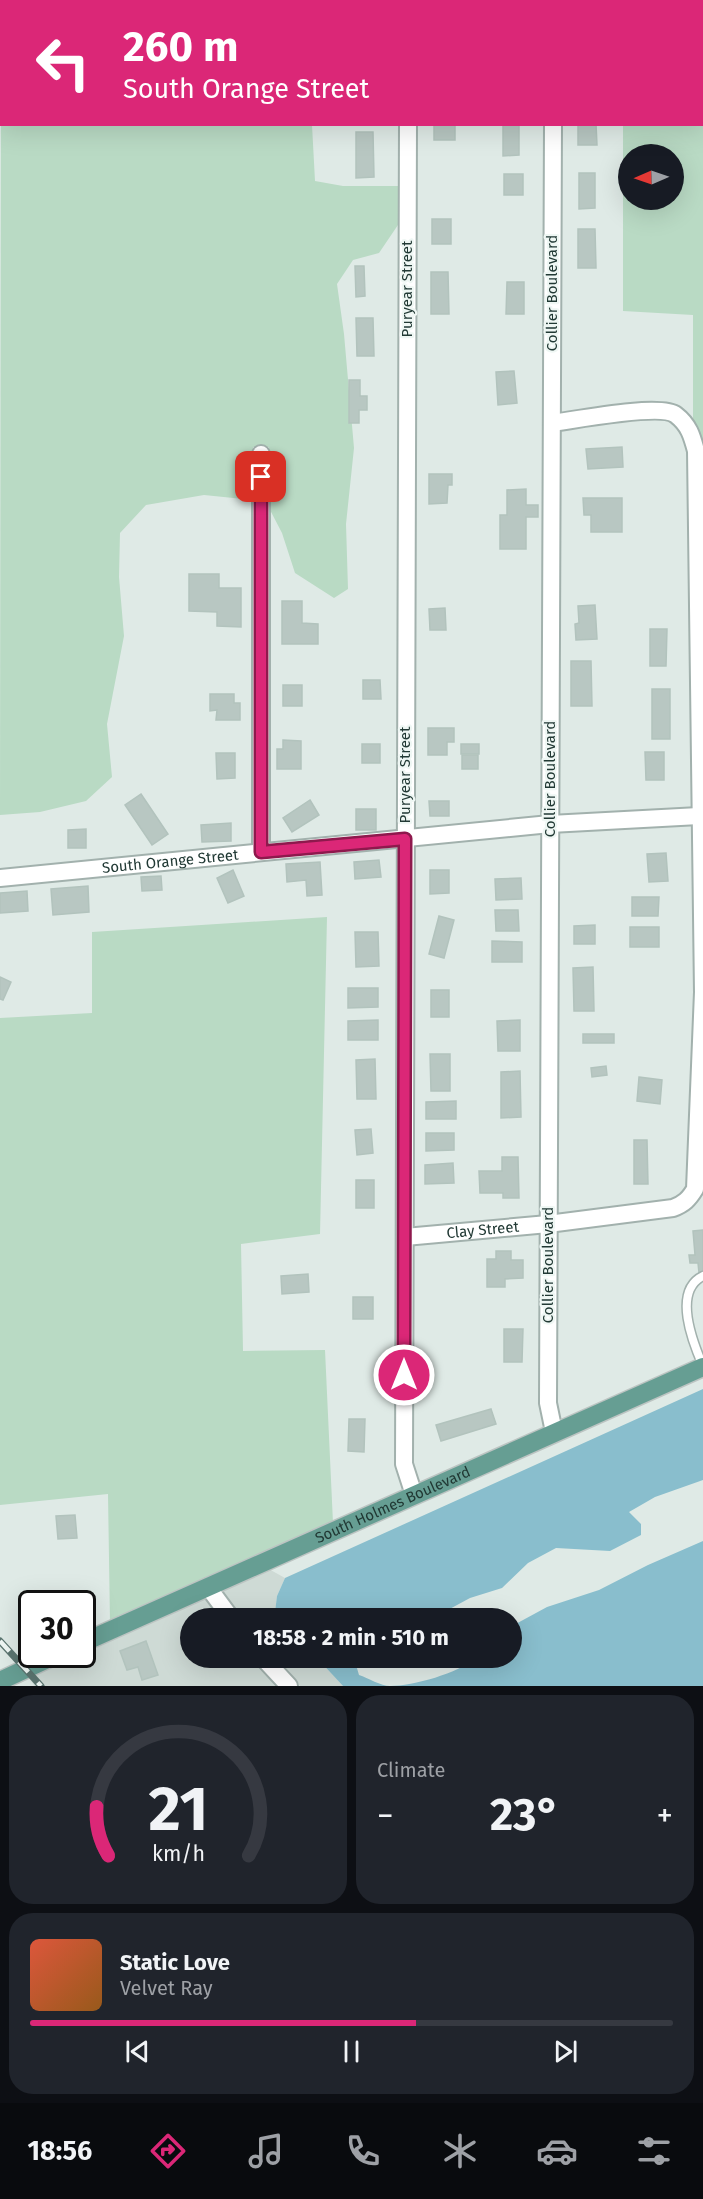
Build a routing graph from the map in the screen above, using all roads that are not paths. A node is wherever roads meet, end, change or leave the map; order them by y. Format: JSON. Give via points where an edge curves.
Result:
{"nodes":[{"id":1,"x":408,"y":126,"type":"edge"},
{"id":2,"x":553,"y":126,"type":"edge"},
{"id":3,"x":552,"y":423,"type":"junction"},
{"id":4,"x":261,"y":454,"type":"dead end"},
{"id":5,"x":699,"y":816,"type":"junction"},
{"id":6,"x":550,"y":824,"type":"junction"},
{"id":7,"x":405,"y":839,"type":"junction"},
{"id":8,"x":261,"y":852,"type":"junction"},
{"id":9,"x":0,"y":878,"type":"edge"},
{"id":10,"x":548,"y":1224,"type":"junction"},
{"id":11,"x":405,"y":1237,"type":"junction"},
{"id":12,"x":703,"y":1276,"type":"edge"},
{"id":13,"x":703,"y":1367,"type":"edge"},
{"id":14,"x":554,"y":1432,"type":"junction"},
{"id":15,"x":414,"y":1495,"type":"junction"},
{"id":16,"x":207,"y":1587,"type":"junction"},
{"id":17,"x":223,"y":1608,"type":"edge"},
{"id":18,"x":96,"y":1637,"type":"edge"},
{"id":19,"x":27,"y":1668,"type":"edge"},
{"id":20,"x":273,"y":1668,"type":"edge"},
{"id":21,"x":0,"y":1680,"type":"edge"},
{"id":22,"x":289,"y":1686,"type":"edge"}],
"edges":[{"from":1,"to":7,"type":"street","name":"Puryear Street"},
{"from":2,"to":3,"type":"street","name":"Collier Boulevard"},
{"from":3,"to":5,"type":"street","via":[[645,410],[674,413],[690,429],[696,451]]},
{"from":3,"to":6,"type":"street","name":"Collier Boulevard"},
{"from":4,"to":8,"type":"street"},
{"from":5,"to":6,"type":"street","name":"South Orange Street"},
{"from":5,"to":10,"type":"street","name":"Clay Street","via":[[703,992],[695,1188],[683,1204],[669,1208]]},
{"from":6,"to":7,"type":"street","name":"South Orange Street"},
{"from":6,"to":10,"type":"street","name":"Collier Boulevard"},
{"from":7,"to":8,"type":"street","name":"South Orange Street"},
{"from":7,"to":11,"type":"street","name":"Puryear Street"},
{"from":8,"to":9,"type":"street","name":"South Orange Street"},
{"from":10,"to":11,"type":"street","name":"Clay Street"},
{"from":10,"to":14,"type":"street","name":"Collier Boulevard","via":[[548,1403]]},
{"from":11,"to":15,"type":"street","name":"Puryear Street","via":[[404,1464]]},
{"from":12,"to":13,"type":"lane","via":[[689,1290],[687,1305],[689,1328]]},
{"from":13,"to":14,"type":"main road","name":"South Holmes Boulevard"},
{"from":14,"to":15,"type":"main road","name":"South Holmes Boulevard"},
{"from":15,"to":16,"type":"main road","name":"South Holmes Boulevard"},
{"from":16,"to":17,"type":"street"},
{"from":16,"to":18,"type":"main road","name":"South Holmes Boulevard"},
{"from":19,"to":21,"type":"main road"},
{"from":20,"to":22,"type":"street"}]}
